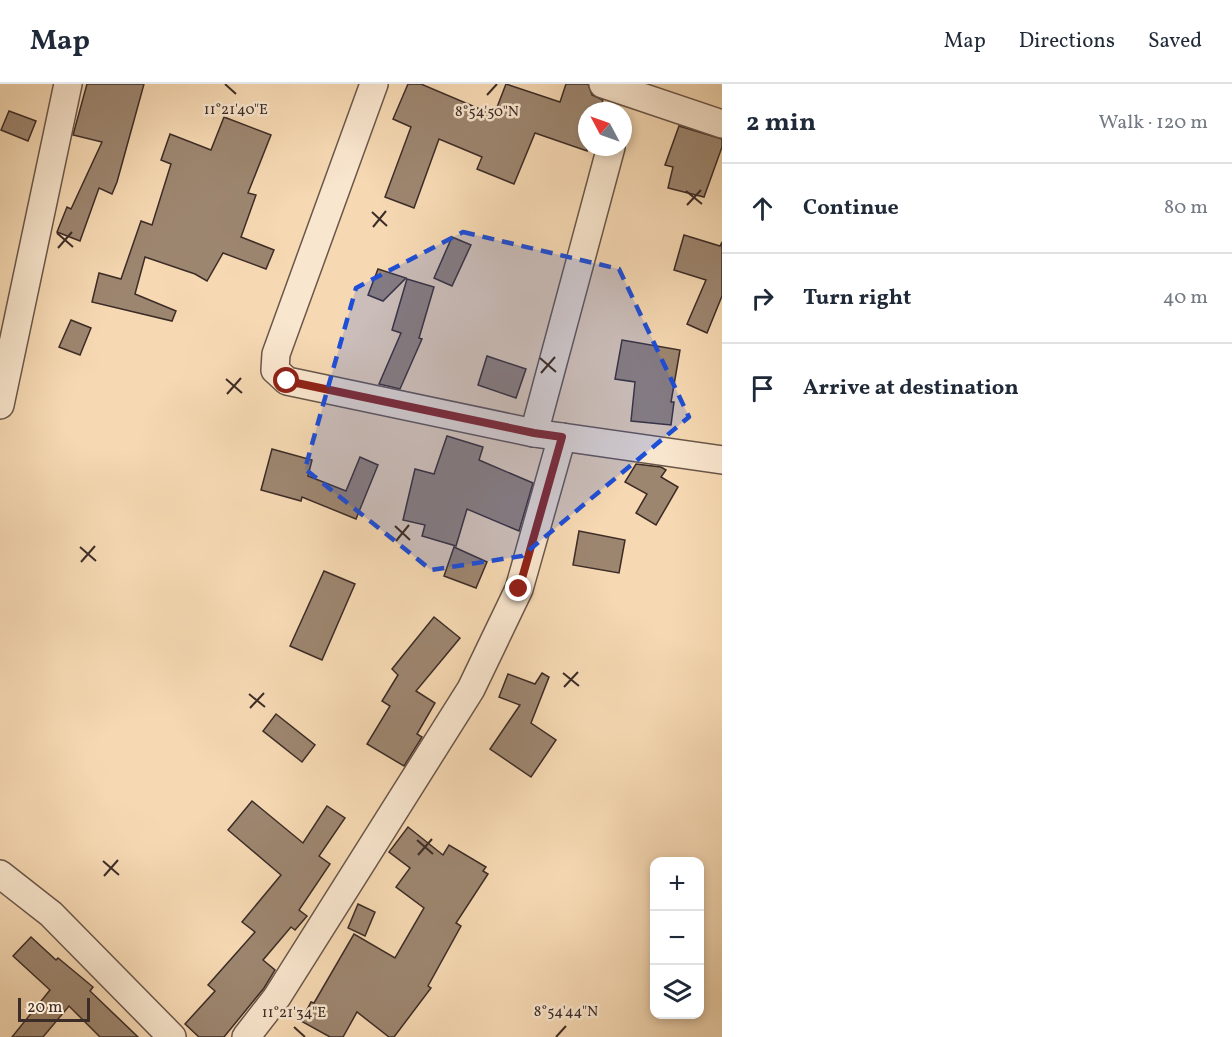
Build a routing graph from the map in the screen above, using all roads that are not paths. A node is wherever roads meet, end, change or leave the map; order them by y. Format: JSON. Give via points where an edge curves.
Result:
{"nodes":[{"id":1,"x":68,"y":84,"type":"edge"},
{"id":2,"x":374,"y":84,"type":"edge"},
{"id":3,"x":617,"y":95,"type":"edge"},
{"id":4,"x":722,"y":124,"type":"edge"},
{"id":5,"x":609,"y":156,"type":"edge"},
{"id":6,"x":0,"y":405,"type":"edge"},
{"id":7,"x":534,"y":433,"type":"junction"},
{"id":8,"x":562,"y":437,"type":"junction"},
{"id":9,"x":722,"y":460,"type":"edge"},
{"id":10,"x":0,"y":874,"type":"edge"},
{"id":11,"x":172,"y":1037,"type":"edge"},
{"id":12,"x":246,"y":1037,"type":"edge"}],
"edges":[{"from":1,"to":6,"type":"street"},
{"from":2,"to":7,"type":"street","via":[[276,354],[275,370],[287,381]]},
{"from":3,"to":4,"type":"street"},
{"from":5,"to":7,"type":"street"},
{"from":7,"to":8,"type":"street"},
{"from":8,"to":9,"type":"street"},
{"from":8,"to":12,"type":"street","via":[[519,589],[471,689],[277,997]]},
{"from":10,"to":11,"type":"street","via":[[51,914]]}]}
